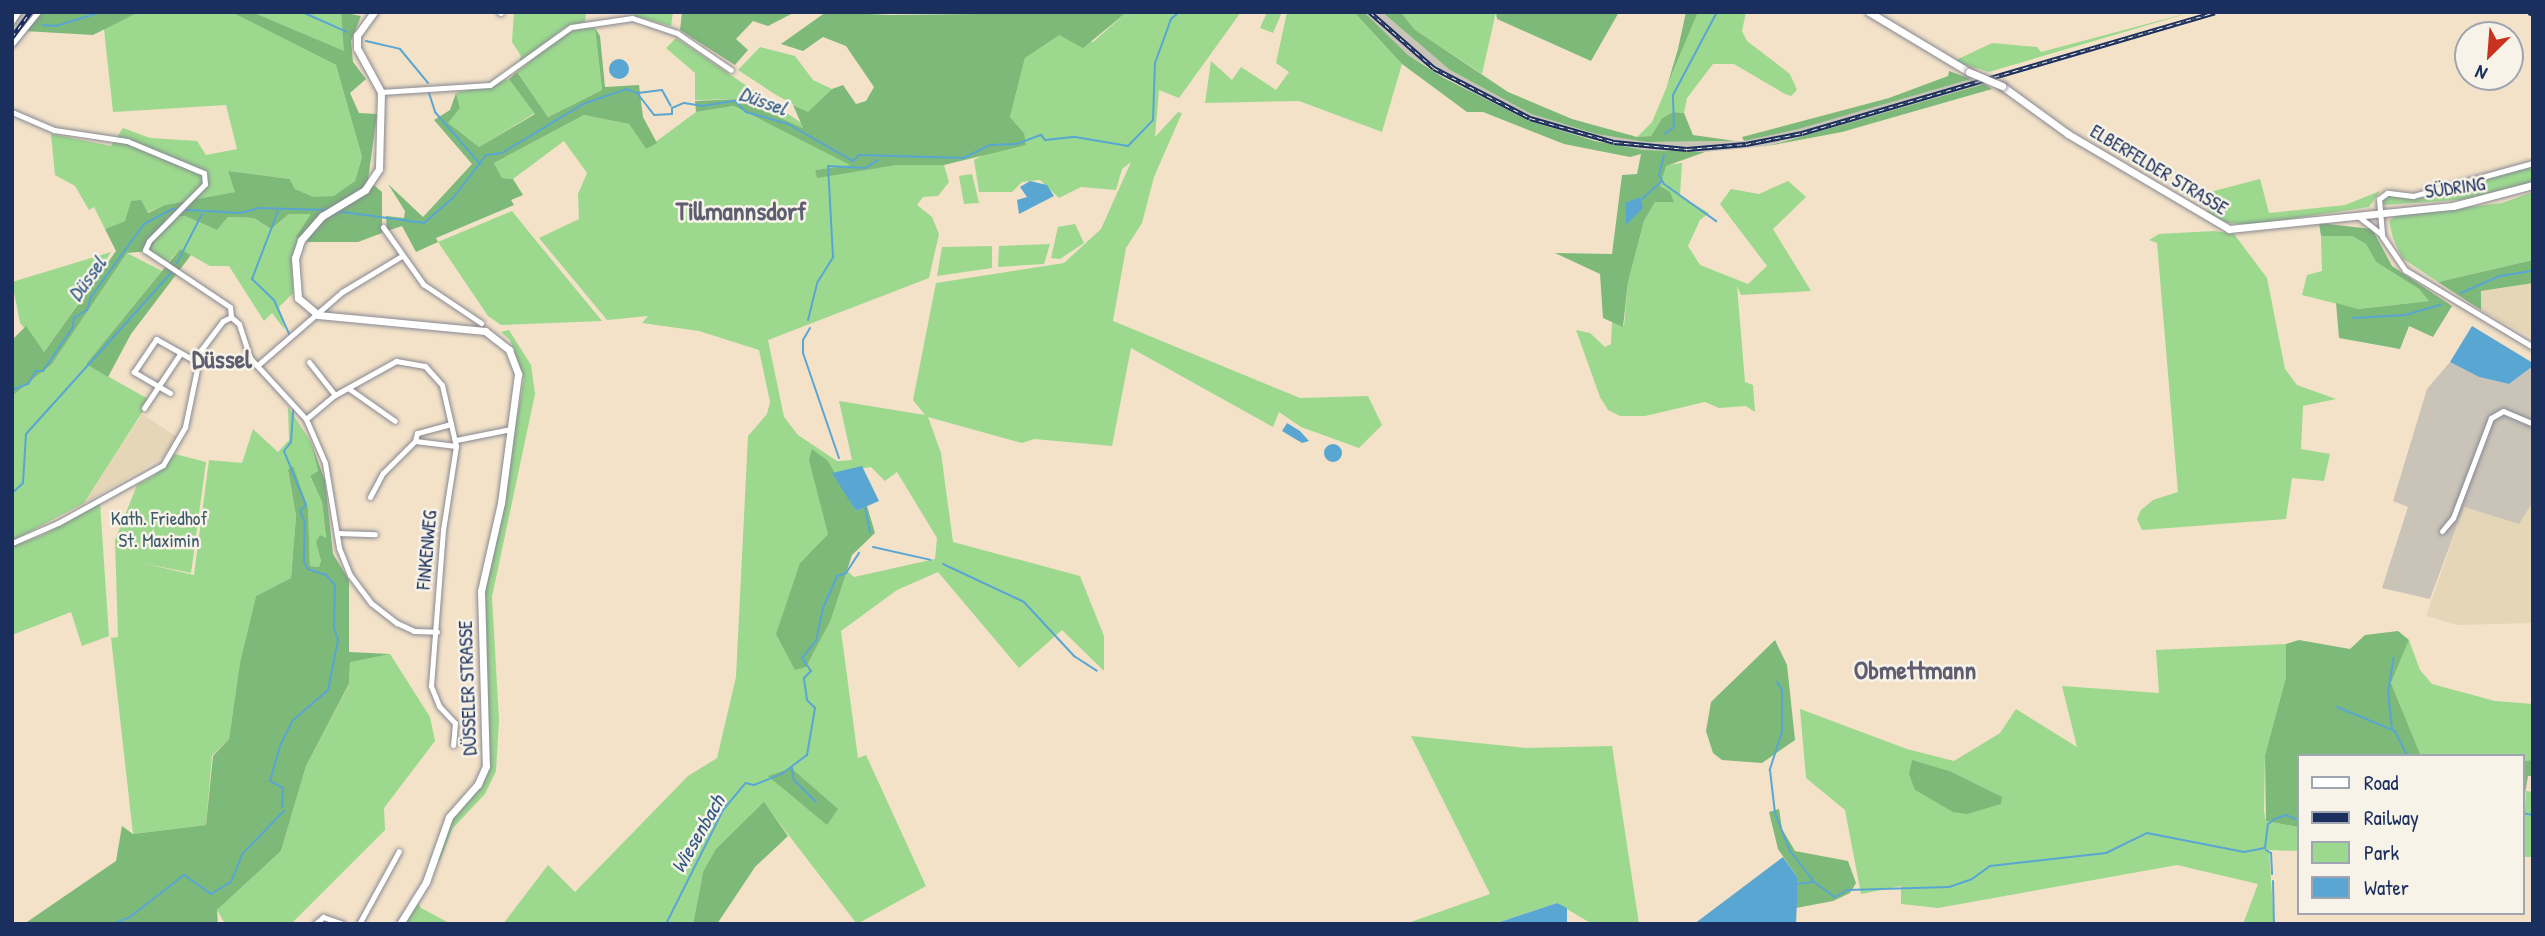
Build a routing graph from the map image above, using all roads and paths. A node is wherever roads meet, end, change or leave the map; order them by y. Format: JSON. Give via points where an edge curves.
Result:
{"nodes":[{"id":1,"x":18,"y":12,"type":"edge"},
{"id":2,"x":37,"y":12,"type":"edge"},
{"id":3,"x":374,"y":12,"type":"edge"},
{"id":4,"x":1869,"y":12,"type":"edge"},
{"id":5,"x":13,"y":19,"type":"edge"},
{"id":6,"x":12,"y":44,"type":"edge"},
{"id":7,"x":731,"y":70,"type":"dead end"},
{"id":8,"x":380,"y":92,"type":"junction"},
{"id":9,"x":12,"y":112,"type":"edge"},
{"id":10,"x":2533,"y":163,"type":"edge"},
{"id":11,"x":2533,"y":185,"type":"edge"},
{"id":12,"x":2379,"y":212,"type":"junction"},
{"id":13,"x":2353,"y":215,"type":"junction"},
{"id":14,"x":383,"y":227,"type":"dead end"},
{"id":15,"x":2382,"y":236,"type":"junction"},
{"id":16,"x":400,"y":257,"type":"junction"},
{"id":17,"x":318,"y":315,"type":"junction"},
{"id":18,"x":231,"y":317,"type":"junction"},
{"id":19,"x":481,"y":323,"type":"dead end"},
{"id":20,"x":2533,"y":347,"type":"edge"},
{"id":21,"x":180,"y":354,"type":"junction"},
{"id":22,"x":197,"y":362,"type":"junction"},
{"id":23,"x":309,"y":362,"type":"dead end"},
{"id":24,"x":259,"y":364,"type":"junction"},
{"id":25,"x":159,"y":386,"type":"junction"},
{"id":26,"x":348,"y":388,"type":"junction"},
{"id":27,"x":170,"y":393,"type":"dead end"},
{"id":28,"x":335,"y":396,"type":"junction"},
{"id":29,"x":144,"y":408,"type":"dead end"},
{"id":30,"x":306,"y":419,"type":"junction"},
{"id":31,"x":395,"y":421,"type":"dead end"},
{"id":32,"x":451,"y":424,"type":"junction"},
{"id":33,"x":2533,"y":424,"type":"edge"},
{"id":34,"x":512,"y":429,"type":"junction"},
{"id":35,"x":415,"y":441,"type":"junction"},
{"id":36,"x":456,"y":443,"type":"junction"},
{"id":37,"x":370,"y":497,"type":"dead end"},
{"id":38,"x":2442,"y":531,"type":"dead end"},
{"id":39,"x":337,"y":533,"type":"junction"},
{"id":40,"x":375,"y":534,"type":"dead end"},
{"id":41,"x":12,"y":543,"type":"edge"},
{"id":42,"x":437,"y":632,"type":"junction"},
{"id":43,"x":453,"y":745,"type":"dead end"},
{"id":44,"x":398,"y":851,"type":"dead end"},
{"id":45,"x":315,"y":924,"type":"edge"},
{"id":46,"x":343,"y":924,"type":"edge"},
{"id":47,"x":359,"y":924,"type":"edge"},
{"id":48,"x":400,"y":924,"type":"edge"}],
"edges":[{"from":1,"to":5,"type":"street"},
{"from":2,"to":6,"type":"street"},
{"from":3,"to":8,"type":"main road","via":[[357,35],[364,66]]},
{"from":4,"to":13,"type":"main road","name":"ELBERFELDER STRASSE","bridge":true,"via":[[2001,86],[2068,134],[2222,227],[2243,229]]},
{"from":7,"to":8,"type":"street","via":[[677,33],[632,18],[571,27],[490,85]]},
{"from":8,"to":17,"type":"main road","via":[[379,169],[365,190],[322,216],[301,240],[295,258],[298,298]]},
{"from":9,"to":18,"type":"street","via":[[54,130],[127,141],[198,167],[207,180],[145,250],[230,307]]},
{"from":10,"to":12,"type":"street","via":[[2413,196],[2384,193]]},
{"from":11,"to":12,"type":"main road","name":"SÜDRING","via":[[2453,206]]},
{"from":12,"to":13,"type":"main road","name":"ELBERFELDER STRASSE"},
{"from":12,"to":15,"type":"street"},
{"from":13,"to":15,"type":"street","via":[[2370,222]]},
{"from":14,"to":16,"type":"street"},
{"from":15,"to":20,"type":"street","via":[[2405,270]]},
{"from":16,"to":17,"type":"street","via":[[342,292]]},
{"from":16,"to":19,"type":"street","via":[[423,284]]},
{"from":17,"to":24,"type":"street"},
{"from":17,"to":34,"type":"main road","name":"DÜSSELER STRASSE","via":[[441,324],[493,335],[509,350],[517,369]]},
{"from":18,"to":22,"type":"street","via":[[211,334]]},
{"from":18,"to":24,"type":"street","via":[[239,324],[250,358]]},
{"from":21,"to":22,"type":"street"},
{"from":21,"to":25,"type":"street"},
{"from":21,"to":25,"type":"street","via":[[156,339],[134,372]]},
{"from":22,"to":41,"type":"street","via":[[189,413],[172,454],[157,470]]},
{"from":23,"to":28,"type":"street"},
{"from":24,"to":30,"type":"street"},
{"from":25,"to":27,"type":"street"},
{"from":25,"to":29,"type":"street"},
{"from":26,"to":28,"type":"street","name":"FINKENWEG"},
{"from":26,"to":31,"type":"street"},
{"from":26,"to":32,"type":"street","name":"FINKENWEG","via":[[390,363],[420,363],[442,385]]},
{"from":28,"to":30,"type":"street","name":"FINKENWEG"},
{"from":30,"to":39,"type":"street","via":[[325,463]]},
{"from":32,"to":35,"type":"street","via":[[417,433]]},
{"from":32,"to":36,"type":"street","name":"FINKENWEG"},
{"from":33,"to":38,"type":"street","via":[[2503,411],[2491,418],[2453,518]]},
{"from":34,"to":36,"type":"street"},
{"from":34,"to":48,"type":"main road","name":"DÜSSELER STRASSE","via":[[481,591],[486,766],[478,784],[449,817],[426,882]]},
{"from":35,"to":36,"type":"street"},
{"from":35,"to":37,"type":"street","via":[[383,473]]},
{"from":36,"to":42,"type":"street","name":"FINKENWEG","via":[[443,530]]},
{"from":39,"to":40,"type":"street"},
{"from":39,"to":42,"type":"street","via":[[344,564],[371,603],[414,631]]},
{"from":42,"to":43,"type":"street","name":"FINKENWEG","via":[[433,695],[454,723]]},
{"from":44,"to":47,"type":"street"},
{"from":45,"to":46,"type":"street","via":[[323,917]]}]}
